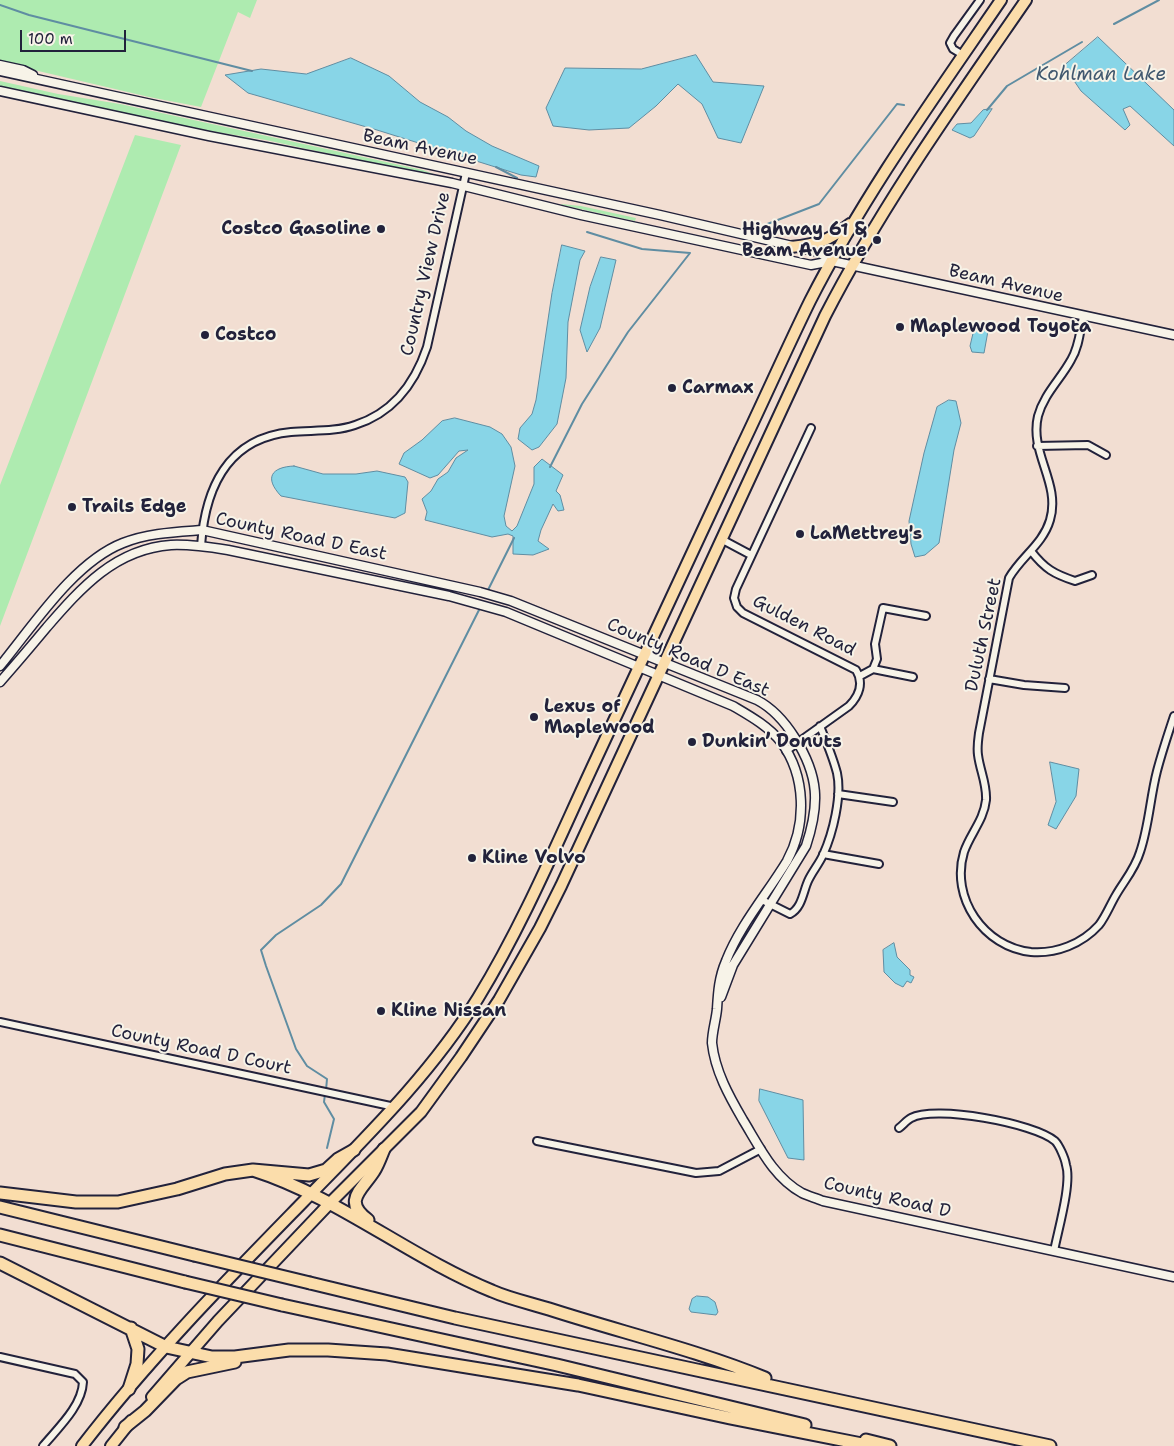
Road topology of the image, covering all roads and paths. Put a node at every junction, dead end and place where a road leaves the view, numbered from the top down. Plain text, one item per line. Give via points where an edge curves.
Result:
1 (980, 0) edge
2 (1001, 0) edge
3 (1026, 0) edge
4 (963, 55) junction
5 (0, 65) edge
6 (0, 71) edge
7 (44, 80) junction
8 (0, 91) edge
9 (466, 173) junction
10 (463, 186) junction
11 (853, 222) junction
12 (791, 246) junction
13 (832, 261) junction
14 (850, 265) junction
15 (1084, 317) junction
16 (1174, 336) edge
17 (811, 428) dead end
18 (1037, 446) junction
19 (1106, 454) dead end
20 (202, 530) junction
21 (722, 540) junction
22 (201, 546) junction
23 (1031, 551) junction
24 (751, 555) junction
25 (1092, 575) dead end
26 (926, 616) dead end
27 (644, 654) junction
28 (665, 662) junction
29 (0, 666) edge
30 (638, 667) junction
31 (873, 669) junction
32 (658, 676) junction
33 (860, 676) junction
34 (912, 677) dead end
35 (988, 680) junction
36 (0, 682) edge
37 (1065, 688) dead end
38 (1174, 716) edge
39 (820, 726) junction
40 (798, 742) junction
41 (786, 751) junction
42 (838, 794) junction
43 (892, 802) dead end
44 (823, 854) junction
45 (879, 864) dead end
46 (762, 900) junction
47 (771, 904) junction
48 (717, 1008) junction
49 (0, 1022) edge
50 (396, 1107) junction
51 (899, 1128) dead end
52 (537, 1141) dead end
53 (384, 1149) junction
54 (761, 1149) junction
55 (354, 1150) junction
56 (253, 1170) junction
57 (0, 1193) edge
58 (311, 1194) junction
59 (330, 1203) junction
60 (0, 1207) edge
61 (0, 1235) edge
62 (397, 1243) junction
63 (1054, 1251) junction
64 (0, 1263) edge
65 (1174, 1277) edge
66 (131, 1328) junction
67 (166, 1348) junction
68 (328, 1350) junction
69 (190, 1352) junction
70 (0, 1357) edge
71 (129, 1388) junction
72 (793, 1389) junction
73 (125, 1427) junction
74 (43, 1446) edge
75 (82, 1446) edge
76 (112, 1446) edge
77 (872, 1446) edge
78 (890, 1446) edge
79 (1050, 1446) edge

1 - 4 street via 950,43
2 - 4 main road
3 - 14 main road via 940,124
4 - 11 main road
5 - 7 street via 23,70
6 - 7 street, Beam Avenue
7 - 9 street, Beam Avenue
8 - 10 street, Beam Avenue
9 - 10 street, Country View Drive
9 - 12 street, Beam Avenue
10 - 13 street, Beam Avenue via 811,266
10 - 20 street, Country View Drive via 422,363 404,392 376,416 355,425 270,435 252,443 234,456 222,471 213,487
11 - 12 main road via 823,242
11 - 13 main road
12 - 13 street, Beam Avenue via 818,252
13 - 14 street, Beam Avenue
13 - 27 main road via 806,309
14 - 15 street, Beam Avenue
14 - 21 main road
15 - 16 street, Beam Avenue
15 - 18 street, Duluth Street via 1075,353 1041,405
17 - 24 street, Gulden Road
18 - 19 street via 1088,445
18 - 23 street, Duluth Street via 1052,488 1052,509 1047,529
20 - 22 street, Country View Drive
20 - 27 street, County Road D East via 480,592 511,601
20 - 29 street, County Road D East via 141,537 96,558 68,582
21 - 24 street
21 - 28 main road
22 - 30 street, County Road D East via 407,586 475,603
22 - 36 street, County Road D East via 144,550 102,571 78,592
23 - 25 street via 1045,568 1060,576 1076,582
23 - 35 street, Duluth Street via 1009,578
24 - 33 street, Gulden Road via 734,598 743,614 845,663
26 - 31 street via 883,608
27 - 28 street, County Road D East
27 - 30 main road
28 - 32 main road
28 - 40 street, County Road D East via 766,705 784,721
30 - 32 street, County Road D East
30 - 50 main road via 502,958 459,1026
31 - 33 street
31 - 34 street
32 - 41 street, County Road D East via 733,706 760,722
32 - 53 main road via 561,886 518,966 429,1102
33 - 39 street, Gulden Road via 857,698
35 - 37 street
35 - 38 street, Duluth Street via 977,743 986,801 964,854 962,887 968,907 981,926 999,941 1023,951 1049,952 1069,947 1098,925 1111,906 1140,853 1157,770
39 - 40 street, Gulden Road
39 - 42 street via 837,774
40 - 41 street, Gulden Road
40 - 47 street, County Road D East via 813,776 812,828 806,846
41 - 46 street, County Road D East via 800,786 799,831 788,859
42 - 43 street
42 - 44 street via 833,827
44 - 45 street
44 - 47 street via 794,912 790,914
46 - 47 street
46 - 48 street, County Road D East via 725,962 718,984
47 - 48 street, County Road D East via 733,964
48 - 54 street, County Road D via 712,1042 719,1073
49 - 50 street, County Road D Court
50 - 55 main road
51 - 63 street via 912,1118 932,1114 964,1115 1038,1131 1056,1142 1067,1165 1068,1184
52 - 54 street via 696,1173 719,1171
53 - 59 main road
53 - 62 highway via 358,1192 355,1203 363,1217
54 - 63 street, County Road D via 769,1164 784,1180 823,1201
55 - 56 highway via 326,1170 309,1175
55 - 58 main road
56 - 57 highway via 225,1174 118,1202 76,1202
56 - 58 highway
58 - 59 highway
58 - 67 main road
59 - 62 highway
59 - 69 main road
60 - 72 highway, bridge via 455,1318
61 - 78 highway, bridge via 282,1305 556,1365
62 - 72 highway via 493,1292 753,1373
63 - 65 street, County Road D
64 - 66 highway
66 - 67 highway
66 - 71 highway via 138,1349
67 - 69 highway
67 - 71 main road
68 - 69 highway via 212,1357
68 - 73 highway via 246,1360 187,1372
68 - 77 highway via 387,1354 578,1385
69 - 73 main road
70 - 74 street via 75,1374 83,1382 78,1402
71 - 75 main road
72 - 79 highway
73 - 76 main road

